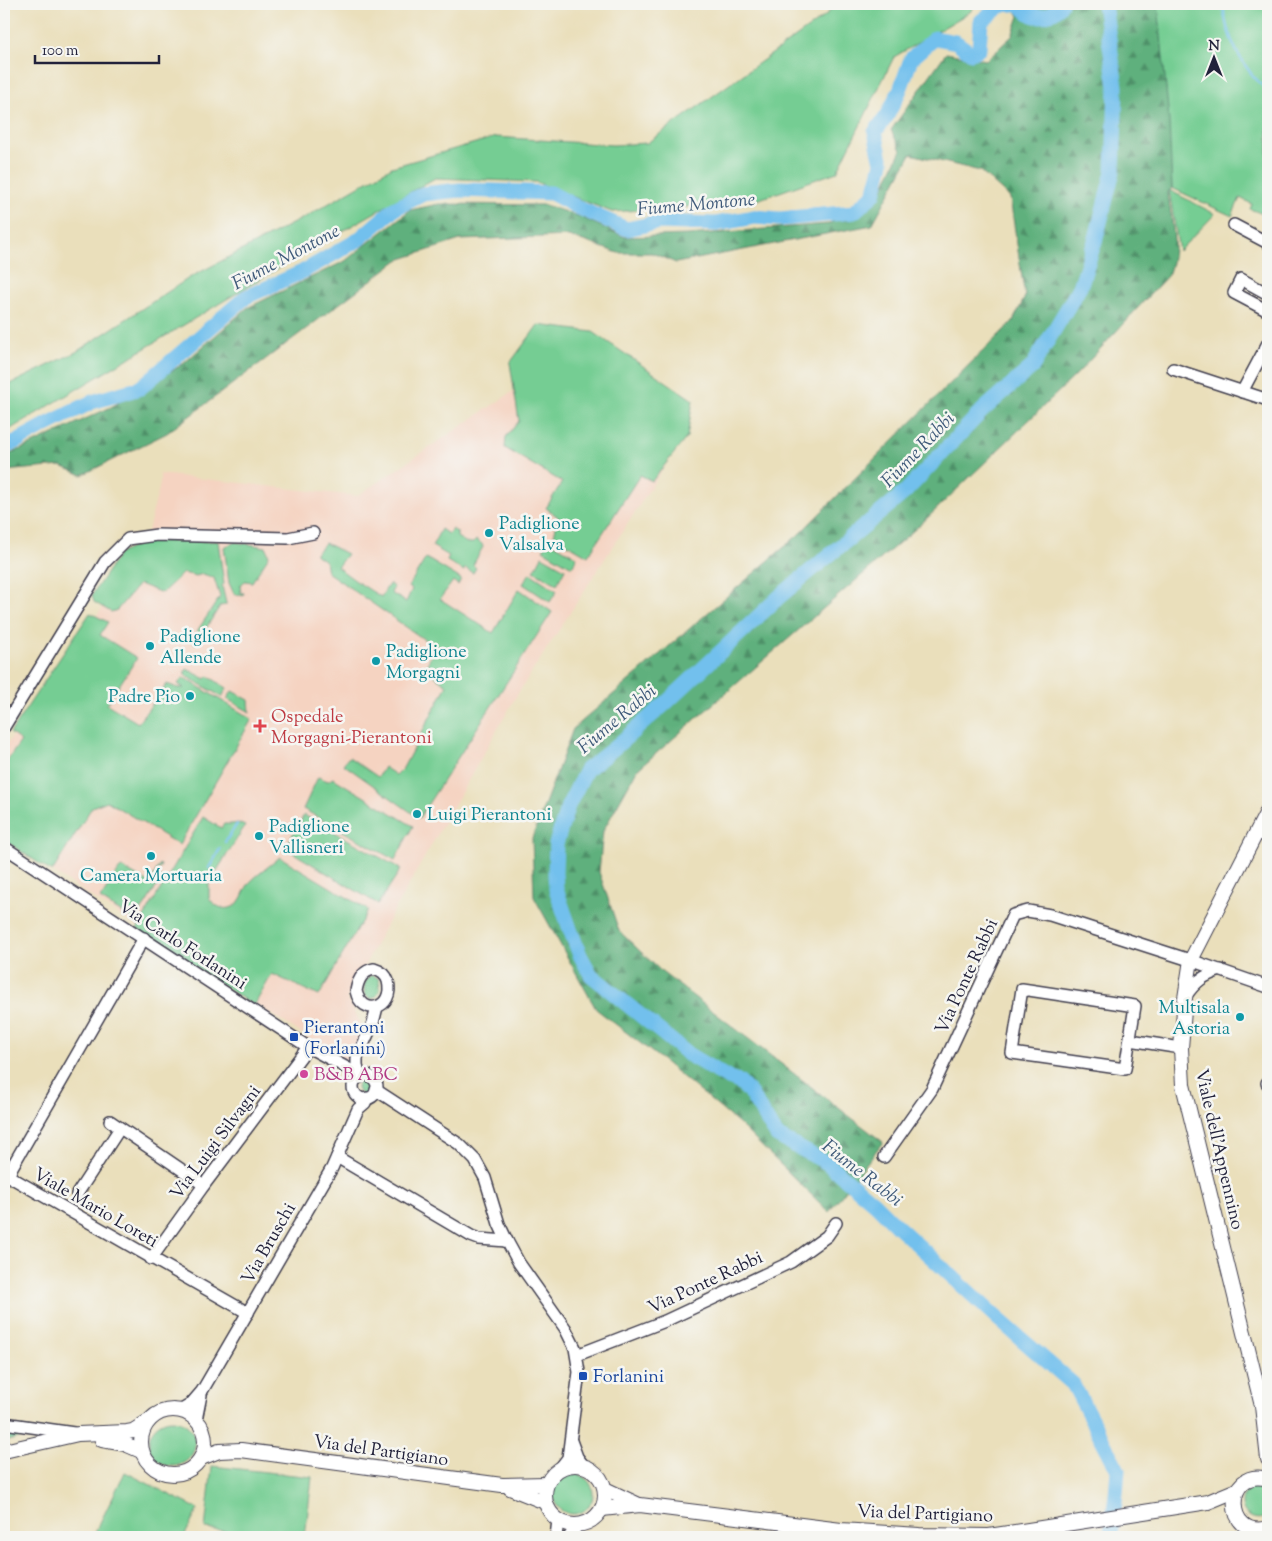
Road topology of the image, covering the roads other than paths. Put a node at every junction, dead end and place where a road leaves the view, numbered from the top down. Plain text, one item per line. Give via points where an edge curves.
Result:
1 (1234, 226) dead end
2 (1268, 243) edge
3 (1268, 294) edge
4 (1268, 311) edge
5 (1268, 343) edge
6 (1172, 369) dead end
7 (1242, 392) junction
8 (1268, 400) edge
9 (313, 534) dead end
10 (4, 727) edge
11 (1268, 812) edge
12 (4, 847) edge
13 (144, 938) junction
14 (1191, 960) junction
15 (1222, 970) junction
16 (1268, 987) edge
17 (1184, 998) junction
18 (372, 1007) dead end
19 (1130, 1040) junction
20 (308, 1047) junction
21 (1181, 1048) junction
22 (360, 1085) junction
23 (376, 1090) junction
24 (110, 1121) dead end
25 (120, 1128) junction
26 (337, 1157) junction
27 (884, 1157) dead end
28 (204, 1185) junction
29 (77, 1194) dead end
30 (836, 1223) dead end
31 (499, 1224) junction
32 (486, 1239) junction
33 (507, 1241) junction
34 (151, 1259) junction
35 (248, 1313) junction
36 (577, 1355) junction
37 (202, 1391) junction
38 (180, 1411) junction
39 (196, 1420) junction
40 (147, 1422) junction
41 (4, 1423) edge
42 (78, 1434) junction
43 (204, 1435) junction
44 (570, 1439) junction
45 (41, 1441) junction
46 (4, 1451) edge
47 (141, 1451) junction
48 (256, 1452) junction
49 (1267, 1455) edge
50 (201, 1458) junction
51 (583, 1465) junction
52 (561, 1467) junction
53 (1253, 1478) junction
54 (1268, 1479) edge
55 (546, 1484) junction
56 (502, 1485) junction
57 (605, 1490) junction
58 (1237, 1490) junction
59 (545, 1502) junction
60 (1208, 1502) junction
61 (640, 1505) junction
62 (602, 1509) junction
63 (1236, 1516) junction
64 (558, 1520) junction
65 (578, 1525) junction
66 (1262, 1532) edge
67 (556, 1537) edge
68 (569, 1537) edge

1 - 2 street
3 - 4 street via 1241,280 1234,293
5 - 7 street
6 - 7 street
7 - 8 street
9 - 10 street via 288,538 157,535 128,539 105,562
11 - 14 main road, Viale dell'Appennino
12 - 13 street, Via Carlo Forlanini
13 - 20 street, Via Carlo Forlanini
13 - 34 street, Viale Mario Loreti via 9,1175
14 - 15 street
14 - 17 main road, Viale dell'Appennino
14 - 27 street, Via Ponte Rabbi via 1050,915 1028,911 1013,915 932,1089
15 - 16 street
15 - 17 street via 1203,976
17 - 21 main road, Viale dell'Appennino
18 - 22 street via 369,1030 360,1054
19 - 19 street via 1135,1006 1022,990 1012,1053 1125,1069
19 - 21 street
20 - 22 street, Via Carlo Forlanini via 349,1069
20 - 28 street, Via Luigi Silvagni
21 - 49 main road, Viale dell'Appennino via 1183,1085 1262,1406
22 - 23 street via 373,1096
22 - 23 street via 375,1081
22 - 26 street, Via Bruschi via 358,1109
23 - 31 street via 468,1152 483,1173
24 - 25 street
25 - 28 street
25 - 29 street
26 - 32 street via 471,1236
26 - 35 street, Via Bruschi
28 - 34 street, Via Luigi Silvagni
30 - 36 street, Via Ponte Rabbi via 827,1236 791,1262 665,1321
31 - 32 street
31 - 33 street
32 - 33 street
33 - 36 street via 565,1328
34 - 35 street, Viale Mario Loreti
35 - 37 street, Via Bruschi
36 - 44 street via 579,1372
37 - 38 street, Via Bruschi
37 - 39 street, Via Bruschi
38 - 39 main road
38 - 40 main road via 162,1412
39 - 43 main road
40 - 42 main road via 127,1432
40 - 47 main road via 142,1431
41 - 42 street
42 - 45 main road
43 - 48 main road, Via del Partigiano
43 - 50 main road
44 - 51 street
44 - 52 street via 568,1458
45 - 46 main road
45 - 47 main road via 114,1441
47 - 50 main road via 151,1467 169,1474 187,1471
48 - 50 main road, Via del Partigiano via 219,1451
48 - 56 main road, Via del Partigiano
49 - 53 main road, Viale dell'Appennino
51 - 52 main road
51 - 57 main road via 597,1474
52 - 55 main road
53 - 54 main road
53 - 58 main road, Viale dell'Appennino
55 - 56 main road, Via del Partigiano
55 - 59 main road
56 - 59 main road, Via del Partigiano
57 - 61 main road, Via del Partigiano
57 - 62 main road
58 - 60 main road, Via del Partigiano
58 - 63 main road via 1234,1498
59 - 64 main road
60 - 61 main road, Via del Partigiano via 989,1536 840,1530
60 - 63 main road
61 - 62 main road, Via del Partigiano
62 - 65 main road via 592,1520
63 - 66 main road via 1245,1525
64 - 65 main road
64 - 67 street
65 - 68 street

